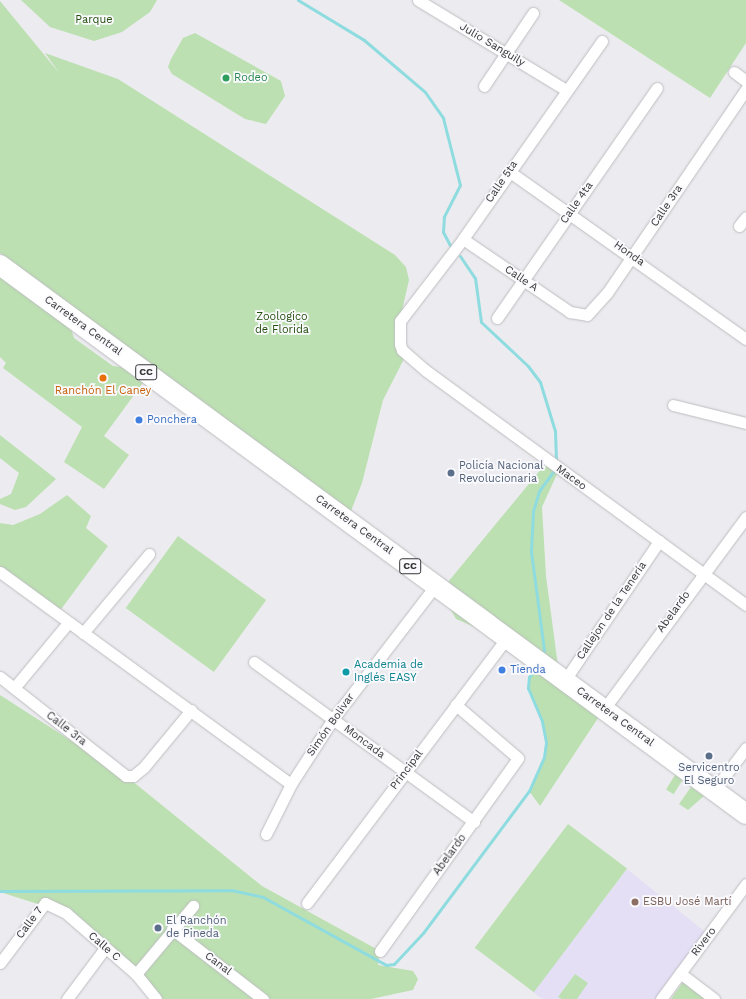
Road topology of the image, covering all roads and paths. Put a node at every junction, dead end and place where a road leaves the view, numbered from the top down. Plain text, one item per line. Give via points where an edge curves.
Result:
1 (418, 0) edge
2 (533, 13) dead end
3 (602, 41) dead end
4 (506, 53) junction
5 (734, 72) dead end
6 (746, 81) edge
7 (484, 86) dead end
8 (657, 88) dead end
9 (746, 89) edge
10 (566, 90) junction
11 (510, 172) junction
12 (569, 213) junction
13 (746, 217) edge
14 (739, 226) dead end
15 (464, 239) junction
16 (633, 256) junction
17 (0, 265) edge
18 (524, 280) junction
19 (581, 316) joint
20 (497, 318) dead end
21 (400, 321) joint
22 (746, 339) edge
23 (673, 406) dead end
24 (746, 423) edge
25 (746, 517) edge
26 (659, 541) junction
27 (149, 554) dead end
28 (0, 572) edge
29 (703, 573) junction
30 (436, 585) junction
31 (746, 605) edge
32 (68, 623) junction
33 (83, 633) junction
34 (507, 638) junction
35 (254, 662) dead end
36 (0, 677) edge
37 (565, 680) junction
38 (14, 688) junction
39 (456, 705) junction
40 (604, 709) junction
41 (191, 710) junction
42 (333, 719) junction
43 (746, 748) edge
44 (405, 774) junction
45 (291, 784) junction
46 (714, 790) junction
47 (746, 814) edge
48 (474, 822) junction
49 (266, 834) dead end
50 (746, 884) edge
51 (45, 903) joint
52 (307, 903) dead end
53 (193, 906) dead end
54 (172, 929) junction
55 (105, 948) junction
56 (380, 951) dead end
57 (0, 963) edge
58 (680, 973) junction
59 (136, 974) junction
60 (67, 999) edge
61 (156, 999) edge
62 (264, 999) edge
63 (661, 999) edge
64 (714, 999) edge

1 - 4 street, Julio Sanguily
2 - 4 street
3 - 10 street, Calle 5ta
4 - 7 street
4 - 10 street, Julio Sanguily
5 - 6 street
8 - 12 street, Calle 4ta
9 - 16 street, Calle 3ra
10 - 11 street, Calle 5ta
11 - 12 street, Honda
11 - 15 street, Calle 5ta
12 - 16 street, Honda
12 - 18 street, Calle 4ta
13 - 14 street
15 - 18 street, Calle A
15 - 21 street, Calle 5ta
16 - 19 street, Calle 3ra via 594,308
16 - 22 street, Honda
17 - 30 highway, Carretera Central / CC
18 - 19 street, Calle A
18 - 20 street, Calle 4ta
21 - 26 street, Maceo via 402,350 552,464
23 - 24 street
25 - 29 street, Abelardo
26 - 29 street, Maceo
26 - 37 street, Callejon de la Tenería
27 - 33 street
28 - 32 street
29 - 31 street, Maceo
29 - 40 street, Abelardo
30 - 34 highway, Carretera Central / CC
30 - 42 street, Simón Bolivar
32 - 33 street
32 - 38 street
33 - 41 street
34 - 37 highway, Carretera Central / CC
34 - 39 street, Principal
35 - 42 street, Moncada
36 - 38 street, Calle 3ra
37 - 40 highway, Carretera Central / CC
38 - 41 street, Calle 3ra via 126,776 133,776
39 - 44 street, Principal
39 - 48 street, Abelardo via 518,758
40 - 46 highway, Carretera Central / CC
41 - 45 street
42 - 44 street, Moncada
42 - 45 street, Simón Bolivar
43 - 46 street
44 - 48 street, Moncada
44 - 52 street, Principal
45 - 49 street, Simón Bolivar
46 - 47 highway, Carretera Central / CC
48 - 56 street, Abelardo
50 - 58 street, Rivero
51 - 55 street, Calle C via 66,913
51 - 57 street, Calle 7
53 - 54 street
54 - 59 street
54 - 62 street, Canal
55 - 59 street, Calle C
55 - 60 street
58 - 63 street, Rivero
58 - 64 street
59 - 61 street, Calle C

